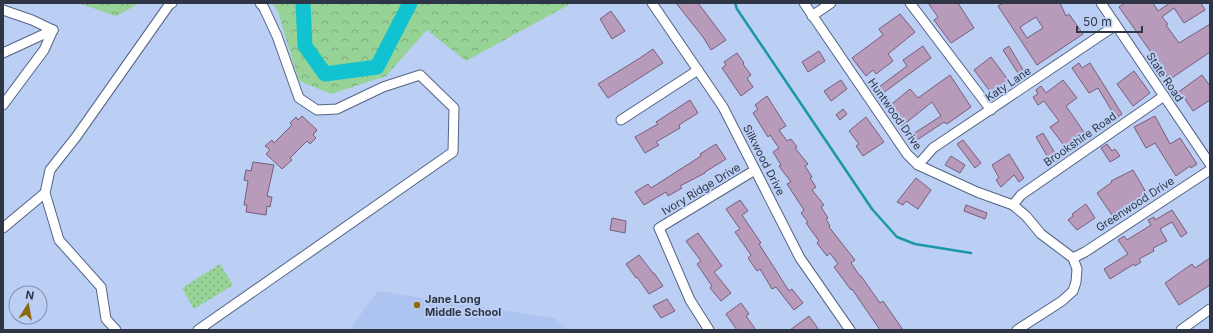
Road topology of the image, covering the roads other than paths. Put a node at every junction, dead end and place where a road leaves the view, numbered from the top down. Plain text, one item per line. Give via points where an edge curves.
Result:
1 (172, 3) edge
2 (260, 3) edge
3 (652, 3) edge
4 (804, 3) edge
5 (831, 3) edge
6 (910, 3) edge
7 (1101, 3) edge
8 (3, 10) edge
9 (812, 16) junction
10 (1116, 25) junction
11 (53, 30) junction
12 (3, 53) edge
13 (698, 70) junction
14 (7, 96) edge
15 (1164, 96) junction
16 (3, 105) edge
17 (991, 110) junction
18 (621, 120) dead end
19 (1210, 164) edge
20 (918, 165) junction
21 (755, 170) junction
22 (1210, 170) edge
23 (45, 194) junction
24 (1013, 205) junction
25 (3, 228) edge
26 (1073, 258) junction
27 (1210, 309) edge
28 (116, 330) edge
29 (198, 330) edge
30 (709, 330) edge
31 (850, 330) edge
32 (1018, 330) edge
33 (1181, 330) edge

1 - 23 street via 50,170
2 - 29 street via 277,36 299,98 317,110 337,109 383,87 420,75 454,108 453,152
3 - 13 street, Silkwood Drive
4 - 9 street, Huntwood Drive
5 - 9 street
6 - 17 street
7 - 10 street, State Road
8 - 11 street
9 - 20 street, Huntwood Drive via 907,154
10 - 15 street, State Road
10 - 17 street, Katy Lane
11 - 12 street
11 - 14 street via 44,50
13 - 18 street
13 - 21 street, Silkwood Drive via 723,107
14 - 16 street
15 - 19 street, State Road
15 - 24 street, Brookshire Road via 1021,195
17 - 20 street, Katy Lane via 932,148
20 - 24 street, Huntwood Drive via 976,192
21 - 30 street, Ivory Ridge Drive via 659,228 690,300
21 - 31 street, Silkwood Drive via 800,258
22 - 26 street, Greenwood Drive
23 - 25 street
23 - 28 street via 59,240 101,287 106,319
24 - 26 street, Huntwood Drive via 1041,234
26 - 32 street via 1077,269 1073,291
27 - 33 street

